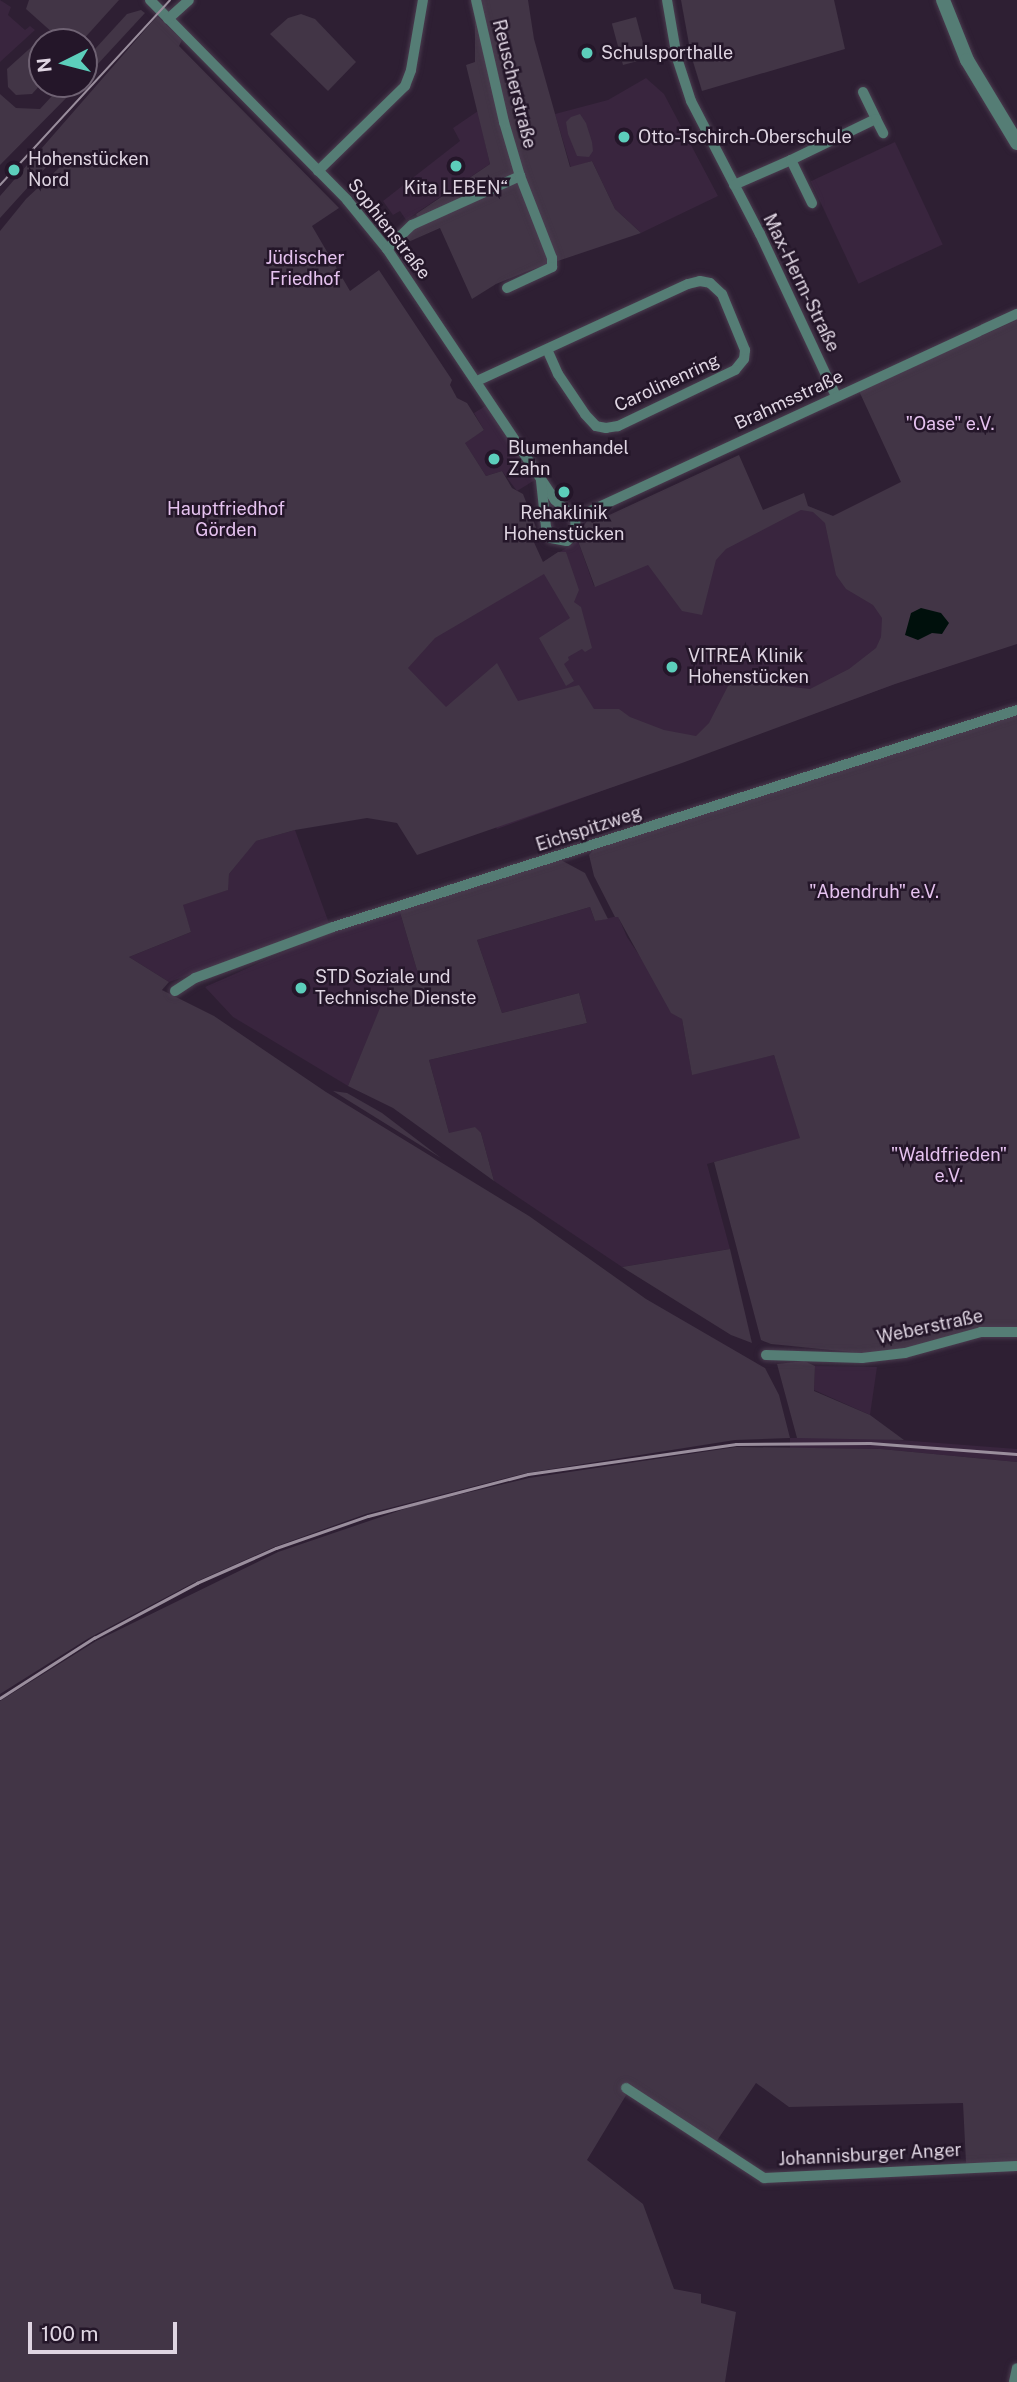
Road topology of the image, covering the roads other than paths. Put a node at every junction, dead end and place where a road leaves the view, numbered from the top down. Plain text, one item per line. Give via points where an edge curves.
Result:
1 (150, 0) edge
2 (190, 0) edge
3 (423, 0) edge
4 (476, 0) edge
5 (667, 0) edge
6 (943, 0) edge
7 (168, 19) junction
8 (863, 92) dead end
9 (876, 119) junction
10 (884, 133) dead end
11 (1017, 143) edge
12 (791, 160) junction
13 (318, 171) junction
14 (520, 176) junction
15 (734, 186) junction
16 (812, 203) dead end
17 (387, 249) junction
18 (507, 288) dead end
19 (1017, 314) edge
20 (547, 349) junction
21 (477, 381) junction
22 (836, 396) junction
23 (540, 476) junction
24 (575, 518) junction
25 (1017, 710) edge
26 (175, 990) dead end
27 (1017, 1332) edge
28 (766, 1355) dead end
29 (626, 2088) dead end
30 (1017, 2166) edge
31 (1017, 2368) edge
32 (1014, 2382) edge

1 - 7 street, Sophienstraße
2 - 7 street
3 - 13 street via 405,86
4 - 14 street, Reuscherstraße
5 - 15 street, Max-Herm-Straße via 677,58 691,101
6 - 11 street via 967,60
7 - 13 street, Sophienstraße
8 - 9 street
9 - 10 street
9 - 12 street
12 - 15 street
12 - 16 street
13 - 17 street, Sophienstraße
14 - 17 street, Reuscherstraße via 412,225
14 - 18 street, Reuscherstraße via 552,267
15 - 22 street, Max-Herm-Straße
17 - 21 street, Sophienstraße
19 - 22 street, Brahmsstraße
20 - 20 street, Carolinenring via 700,281 722,294 745,350 735,370 606,428 596,426 585,414
20 - 21 street, Carolinenring
21 - 23 street, Sophienstraße
22 - 24 street, Brahmsstraße
23 - 24 street, Sophienstraße via 555,500
23 - 24 street, Sophienstraße via 551,538 567,541 576,532
25 - 26 street, Eichspitzweg via 333,927 195,978
27 - 28 street, Weberstraße via 981,1332 905,1353 862,1358
29 - 30 street, Johannisburger Anger via 764,2178
31 - 32 street

